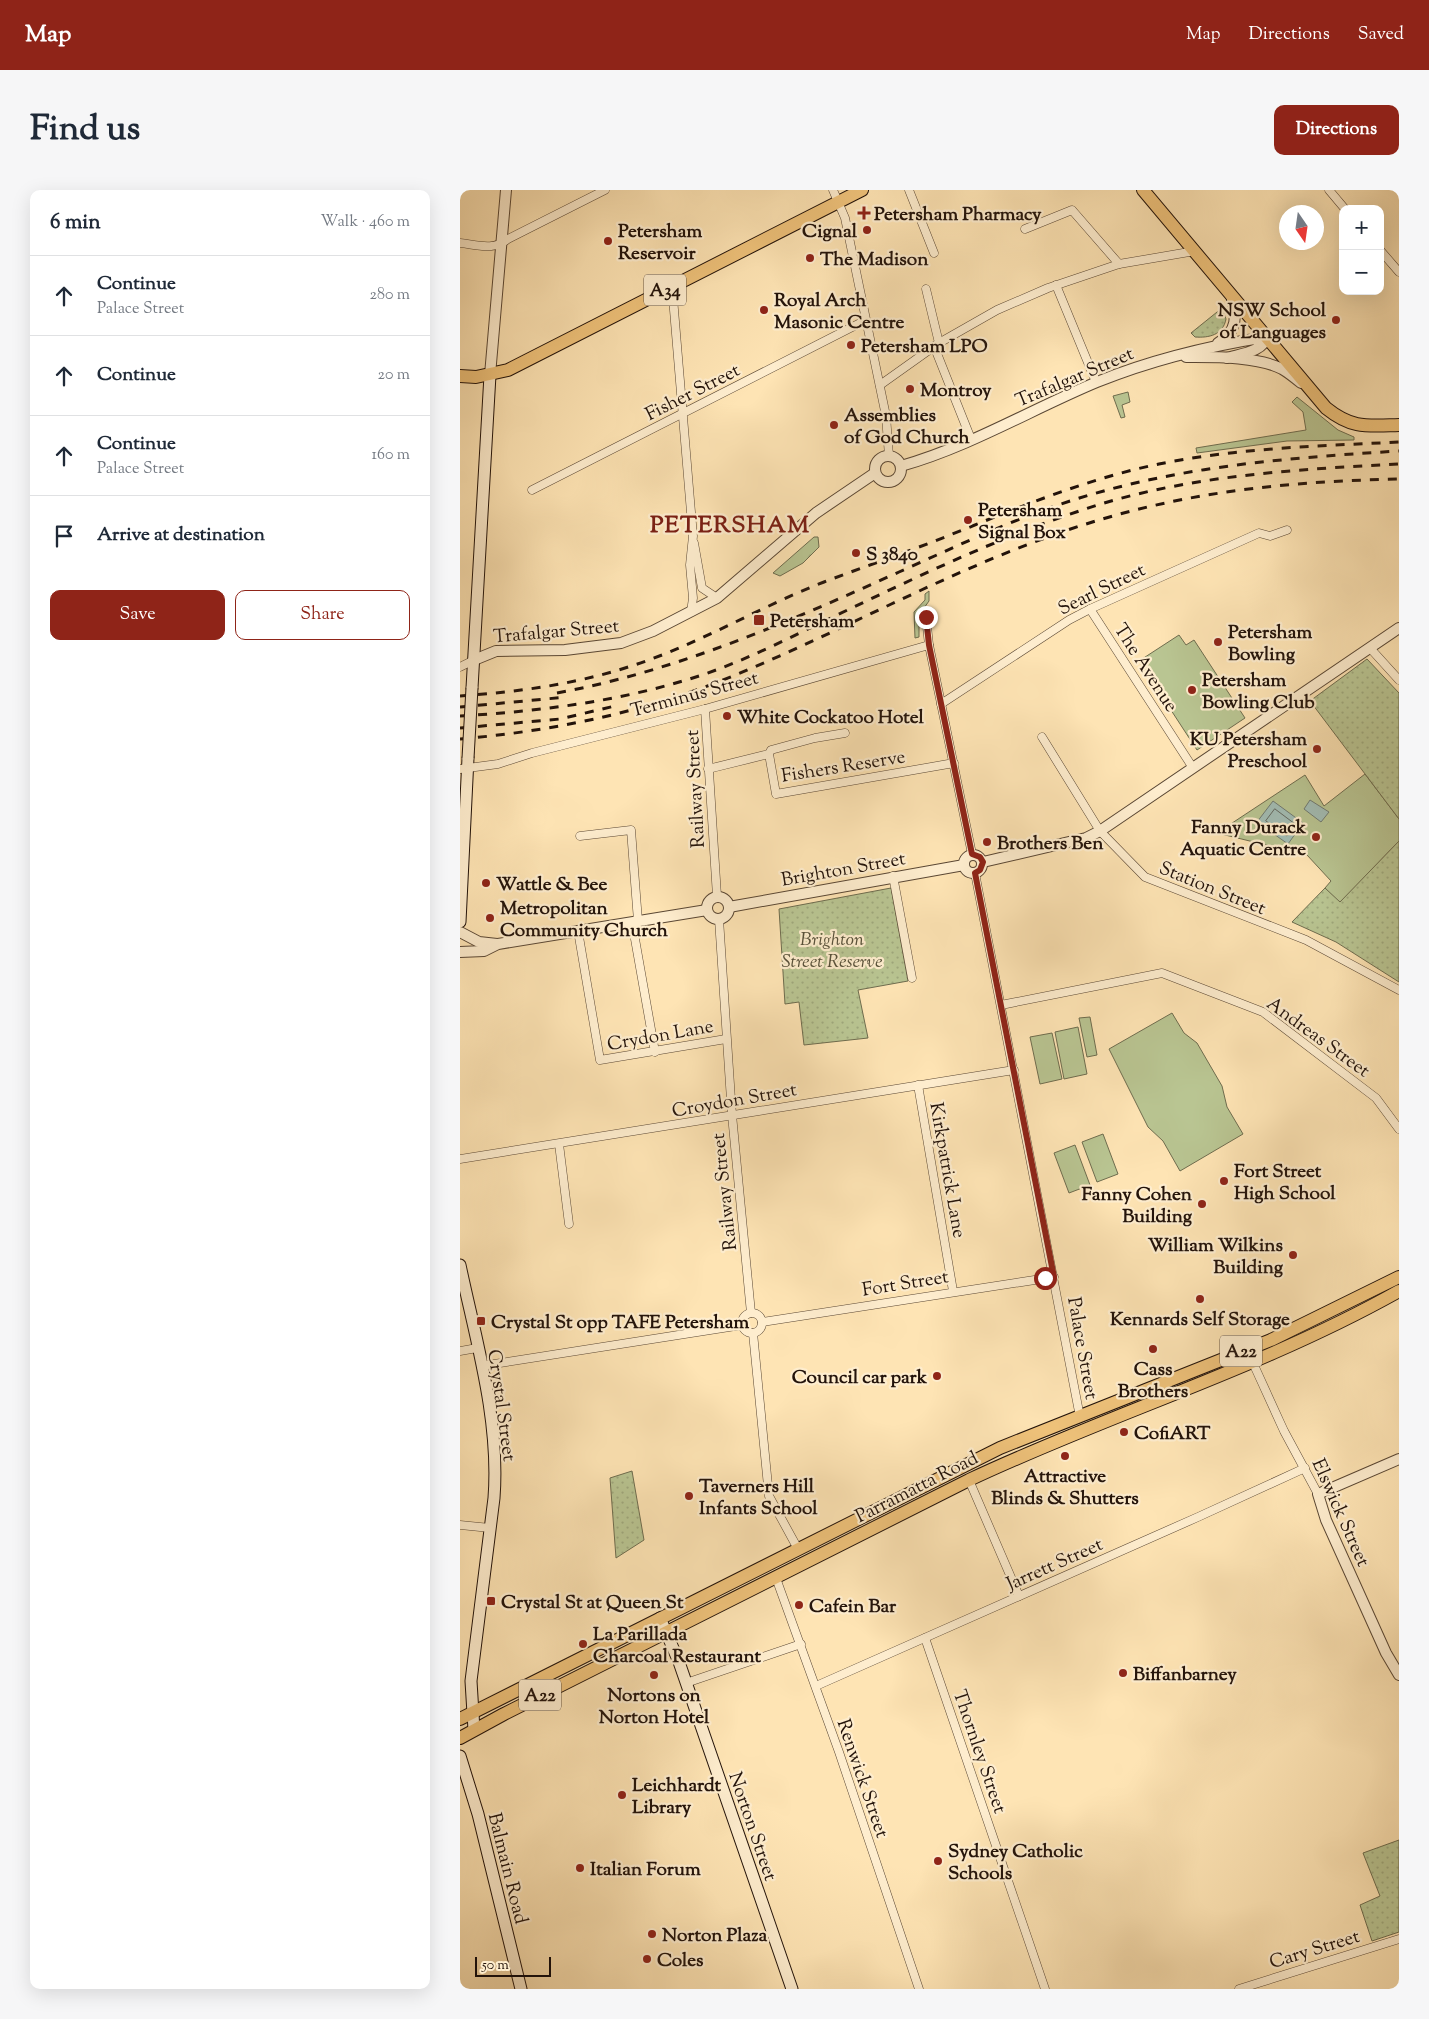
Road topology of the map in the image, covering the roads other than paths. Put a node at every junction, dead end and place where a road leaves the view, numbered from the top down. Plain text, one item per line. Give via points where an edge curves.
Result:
1 (506, 190) edge
2 (605, 190) edge
3 (862, 190) edge
4 (909, 190) edge
5 (1143, 190) edge
6 (1329, 190) edge
7 (836, 196) edge
8 (1342, 205) edge
9 (1024, 229) dead end
10 (460, 243) edge
11 (500, 246) junction
12 (1195, 251) junction
13 (934, 253) dead end
14 (1384, 255) edge
15 (1119, 264) junction
16 (1399, 272) edge
17 (1056, 285) junction
18 (672, 286) junction
19 (926, 289) dead end
20 (1230, 294) junction
21 (866, 320) junction
22 (1266, 337) junction
23 (936, 344) junction
24 (1210, 346) junction
25 (1175, 357) junction
26 (1227, 358) junction
27 (490, 375) junction
28 (460, 376) edge
29 (1096, 382) junction
30 (880, 385) junction
31 (1314, 393) junction
32 (683, 414) junction
33 (1399, 425) edge
34 (970, 439) junction
35 (889, 456) junction
36 (900, 466) junction
37 (875, 473) junction
38 (532, 490) dead end
39 (1287, 530) dead end
40 (693, 536) junction
41 (717, 598) junction
42 (1090, 609) junction
43 (691, 612) junction
44 (926, 617) dead end
45 (1399, 628) edge
46 (929, 645) junction
47 (1370, 648) junction
48 (474, 660) junction
49 (460, 667) edge
50 (1399, 680) edge
51 (941, 704) junction
52 (706, 709) junction
53 (845, 733) dead end
54 (1042, 737) dead end
55 (768, 754) junction
56 (954, 763) junction
57 (465, 766) edge
58 (1193, 768) junction
59 (708, 769) junction
60 (1100, 831) junction
61 (580, 836) dead end
62 (972, 854) junction
63 (983, 862) junction
64 (964, 866) junction
65 (975, 873) junction
66 (893, 876) junction
67 (461, 892) edge
68 (717, 896) junction
69 (729, 907) junction
70 (707, 910) junction
71 (719, 919) junction
72 (635, 921) junction
73 (460, 922) edge
74 (578, 931) junction
75 (460, 932) edge
76 (498, 944) junction
77 (460, 952) edge
78 (912, 978) dead end
79 (1399, 990) edge
80 (1001, 1005) junction
81 (726, 1039) junction
82 (655, 1052) junction
83 (1014, 1070) junction
84 (918, 1085) junction
85 (732, 1115) junction
86 (1399, 1129) edge
87 (559, 1144) junction
88 (460, 1159) edge
89 (569, 1224) dead end
90 (460, 1265) edge
91 (1054, 1277) junction
92 (1399, 1277) edge
93 (953, 1291) junction
94 (1399, 1291) edge
95 (751, 1313) junction
96 (762, 1322) junction
97 (742, 1325) junction
98 (753, 1334) junction
99 (477, 1348) junction
100 (460, 1352) edge
101 (1253, 1363) junction
102 (481, 1366) junction
103 (1080, 1416) junction
104 (1399, 1458) edge
105 (1305, 1468) junction
106 (969, 1480) junction
107 (1318, 1494) junction
108 (460, 1525) edge
109 (490, 1528) junction
110 (798, 1549) junction
111 (776, 1578) junction
112 (1019, 1596) junction
113 (660, 1618) junction
114 (666, 1632) junction
115 (925, 1638) junction
116 (800, 1644) junction
117 (1399, 1673) edge
118 (686, 1682) junction
119 (816, 1686) junction
120 (473, 1713) junction
121 (460, 1719) edge
122 (474, 1730) junction
123 (460, 1738) edge
124 (460, 1756) edge
125 (1399, 1939) edge
126 (521, 1989) edge
127 (792, 1989) edge
128 (919, 1989) edge
129 (1045, 1989) edge
130 (1239, 1989) edge

1 - 11 street
2 - 11 street
3 - 7 main road, A34
4 - 13 street
5 - 12 main road
6 - 8 street
7 - 18 main road, A34
7 - 21 street via 844,215
9 - 15 street via 1072,210
10 - 11 street
11 - 27 street
12 - 15 street
12 - 20 main road
14 - 16 street
15 - 17 street
17 - 23 street via 997,310
17 - 29 street
18 - 27 main road, A34 via 508,370
18 - 32 street
19 - 23 street
20 - 22 main road
20 - 24 street via 1235,311 1234,328 1225,338
21 - 30 street
21 - 32 street, Fisher Street
22 - 24 street, Trafalgar Street
22 - 26 street via 1260,347
22 - 31 main road
23 - 30 street
23 - 34 street
24 - 25 street, Trafalgar Street
25 - 26 street
25 - 29 street, Trafalgar Street
26 - 31 street via 1282,369
27 - 28 main road, A34
27 - 48 main road
29 - 34 street, Trafalgar Street
30 - 35 street
31 - 33 main road via 1326,408 1346,422 1368,426
32 - 38 street, Fisher Street
32 - 40 street
34 - 36 street, Trafalgar Street
35 - 36 street
35 - 37 street via 879,459
36 - 37 street via 900,474 891,482 883,481
37 - 41 street, Trafalgar Street via 816,513
39 - 42 street, Searl Street via 1270,536 1259,533
40 - 41 street via 702,588
40 - 43 street via 690,565 694,598
41 - 43 street, Trafalgar Street
42 - 51 street, Searl Street
42 - 58 street, The Avenue
43 - 48 street, Trafalgar Street via 622,643 564,650 496,651
44 - 46 street
45 - 47 street
46 - 51 street
46 - 52 street, Terminus Street
47 - 50 street
47 - 58 street
48 - 49 street, Trafalgar Street
48 - 57 main road, bridge
51 - 56 street
52 - 57 street, Terminus Street via 630,726 498,764
52 - 59 street, Railway Street
53 - 55 street via 815,738
54 - 60 street, Station Street
55 - 56 street, Fishers Reserve via 776,794
55 - 59 street
56 - 62 street
57 - 67 main road
58 - 60 street
59 - 68 street, Railway Street
60 - 63 street via 1086,838
60 - 79 street, Station Street via 1145,877 1306,940
61 - 72 street via 631,830
62 - 63 street
62 - 64 street via 966,857
63 - 65 street
64 - 65 street
64 - 66 street, Brighton Street
65 - 80 street, Palace Street
66 - 69 street, Brighton Street
66 - 78 street
67 - 73 main road
68 - 69 street via 727,900
68 - 70 street via 709,901
69 - 71 street via 726,916
70 - 71 street via 710,916
70 - 72 street
71 - 81 street, Railway Street
72 - 74 street
72 - 82 street
74 - 76 street
74 - 82 street, Crydon Lane via 600,1060
75 - 76 street via 479,942
76 - 77 street via 484,951
80 - 83 street, Palace Street
80 - 86 street, Andreas Street via 1162,973 1263,1012 1376,1098
81 - 82 street, Crydon Lane
81 - 85 street, Railway Street
83 - 84 street, Croydon Street
83 - 91 street, Palace Street
84 - 85 street, Croydon Street
84 - 93 street, Kirkpatrick Lane
85 - 87 street, Croydon Street
85 - 95 street, Railway Street
87 - 88 street, Croydon Street
87 - 89 street
90 - 99 main road, Crystal Street
91 - 93 street, Fort Street
91 - 103 street, Palace Street
92 - 103 main road, Parramatta Road / A22 via 1271,1340
93 - 96 street, Fort Street
94 - 101 main road, Parramatta Road / A22 via 1330,1328
95 - 96 street via 758,1314
95 - 97 street via 745,1316
96 - 98 street via 759,1331
97 - 98 street via 744,1330
97 - 102 street
98 - 110 street via 769,1496
99 - 100 street
99 - 102 main road, Crystal Street
101 - 105 street, Elswick Street
101 - 106 main road, Parramatta Road / A22 via 1010,1460
102 - 109 main road, Crystal Street via 491,1417 496,1490
103 - 110 main road, Parramatta Road / A22 via 1000,1448
104 - 107 street
105 - 107 street, Elswick Street
105 - 112 street, Jarrett Street
106 - 111 main road, Parramatta Road / A22
106 - 112 street
107 - 117 street, Elswick Street via 1326,1520 1386,1653
108 - 109 street
109 - 120 main road, Crystal Street via 471,1681
110 - 113 main road, Parramatta Road / A22
111 - 114 main road, Parramatta Road / A22
111 - 116 street, Renwick Street
112 - 115 street, Jarrett Street
113 - 114 main road, Norton Street
113 - 120 main road, Parramatta Road / A22
114 - 118 main road, Norton Street
114 - 122 main road, Parramatta Road / A22
115 - 119 street, Jarrett Street
115 - 129 street, Thornley Street
116 - 118 street
116 - 119 street, Renwick Street
118 - 127 main road, Norton Street
119 - 128 street, Renwick Street
120 - 121 main road, Parramatta Road / A22
120 - 122 main road, Crystal Street
122 - 123 main road, Parramatta Road / A22
124 - 126 main road, Balmain Road via 478,1814
125 - 130 street, Cary Street

